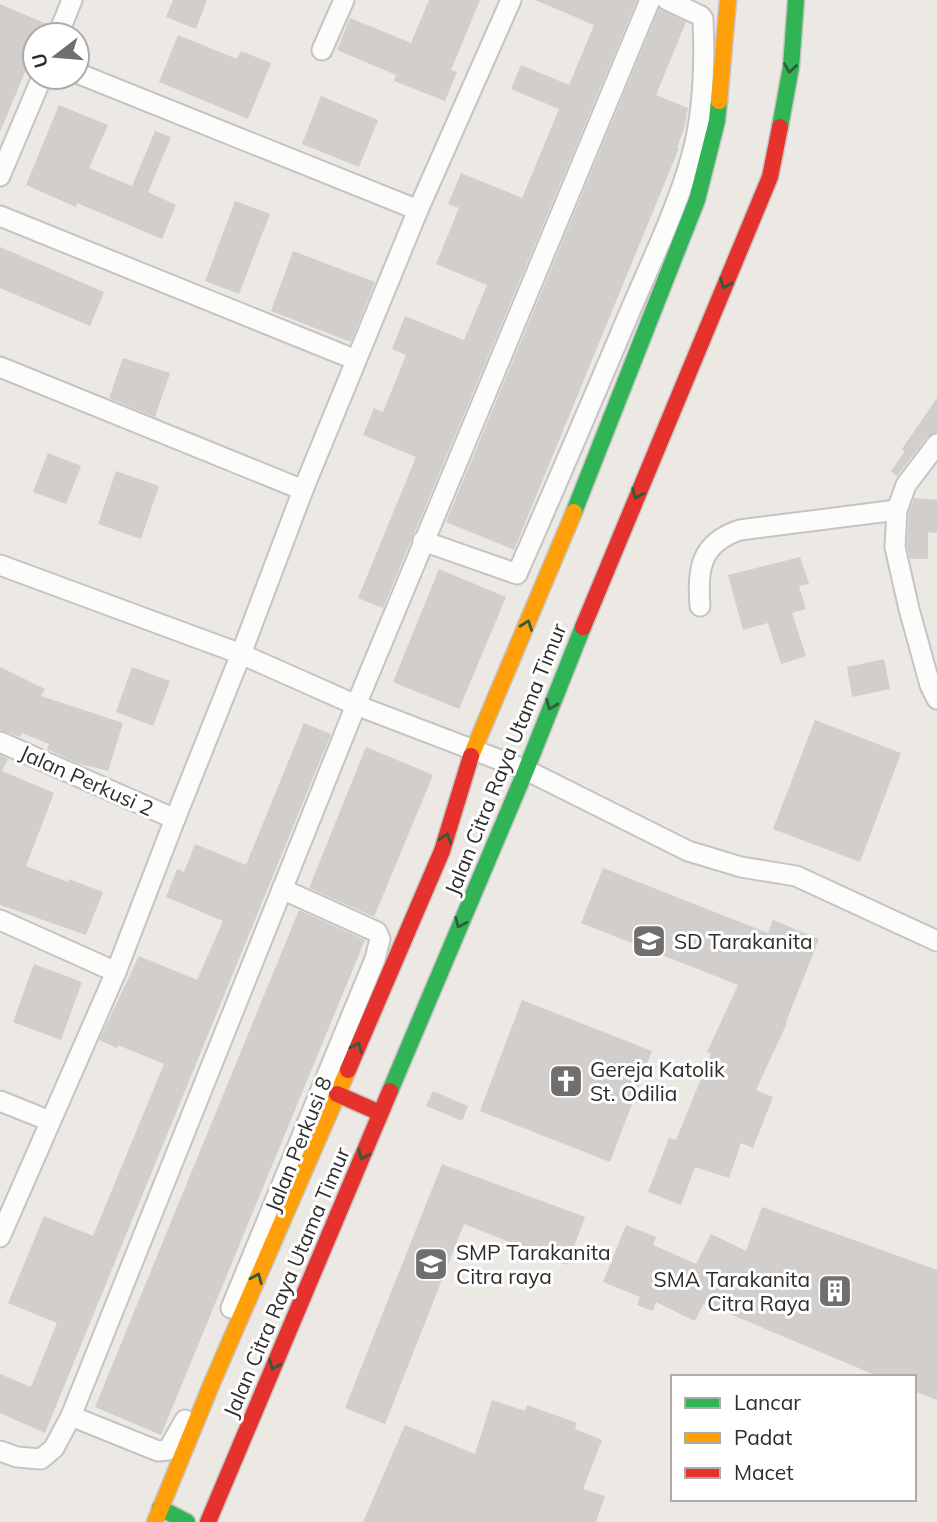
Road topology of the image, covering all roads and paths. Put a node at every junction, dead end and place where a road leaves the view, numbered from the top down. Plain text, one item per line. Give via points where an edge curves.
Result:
1 (72, 0) edge
2 (344, 0) edge
3 (511, 0) edge
4 (650, 0) edge
5 (667, 0) edge
6 (728, 0) edge
7 (796, 0) edge
8 (64, 21) edge
9 (322, 50) dead end
10 (91, 79) edge
11 (36, 91) edge
12 (0, 176) edge
13 (418, 210) junction
14 (0, 216) edge
15 (356, 360) junction
16 (0, 367) edge
17 (937, 444) edge
18 (303, 490) junction
19 (897, 510) junction
20 (423, 541) junction
21 (0, 565) edge
22 (700, 606) dead end
23 (241, 654) junction
24 (937, 699) edge
25 (356, 705) junction
26 (0, 742) edge
27 (474, 750) junction
28 (526, 770) junction
29 (174, 818) junction
30 (282, 889) junction
31 (0, 920) edge
32 (937, 941) edge
33 (116, 972) junction
34 (337, 1094) junction
35 (0, 1101) edge
36 (380, 1112) junction
37 (50, 1121) junction
38 (0, 1237) edge
39 (71, 1416) junction
40 (0, 1451) edge
41 (157, 1515) edge
42 (187, 1522) edge
43 (208, 1522) edge

1 - 8 street
2 - 9 street
3 - 13 street
4 - 20 street
5 - 20 street via 703,19 705,57 693,149 654,254 517,575
27 -> 6 main road, Jalan Citra Raya Utama Timur via 697,200 717,121
7 -> 28 main road, Jalan Citra Raya Utama Timur via 791,67 770,177
10 - 13 street
11 - 12 street
13 - 15 street
14 - 15 street
15 - 18 street
16 - 18 street
17 - 19 street via 906,485
18 - 23 street
19 - 22 street via 728,534 708,551 702,564
19 - 24 street via 895,547
20 - 25 street
21 - 23 street
23 - 25 street
23 - 29 street
25 - 27 street
25 - 30 street
26 - 29 street, Jalan Perkusi 2
27 - 28 street
34 -> 27 main road, Jalan Citra Raya Utama Timur via 442,851
28 - 32 street via 688,850 741,867 796,876
28 -> 36 main road, Jalan Citra Raya Utama Timur
29 - 33 street
30 - 39 street
30 - 39 street, Jalan Perkusi 8 via 377,932 380,939 374,959 179,1434 168,1450 158,1451
31 - 33 street
33 - 37 street
34 - 36 main road
41 -> 34 main road, Jalan Citra Raya Utama Timur
35 - 37 street
36 -> 43 main road, Jalan Citra Raya Utama Timur
37 - 38 street
39 - 40 street via 54,1448 41,1459
41 - 42 main road

